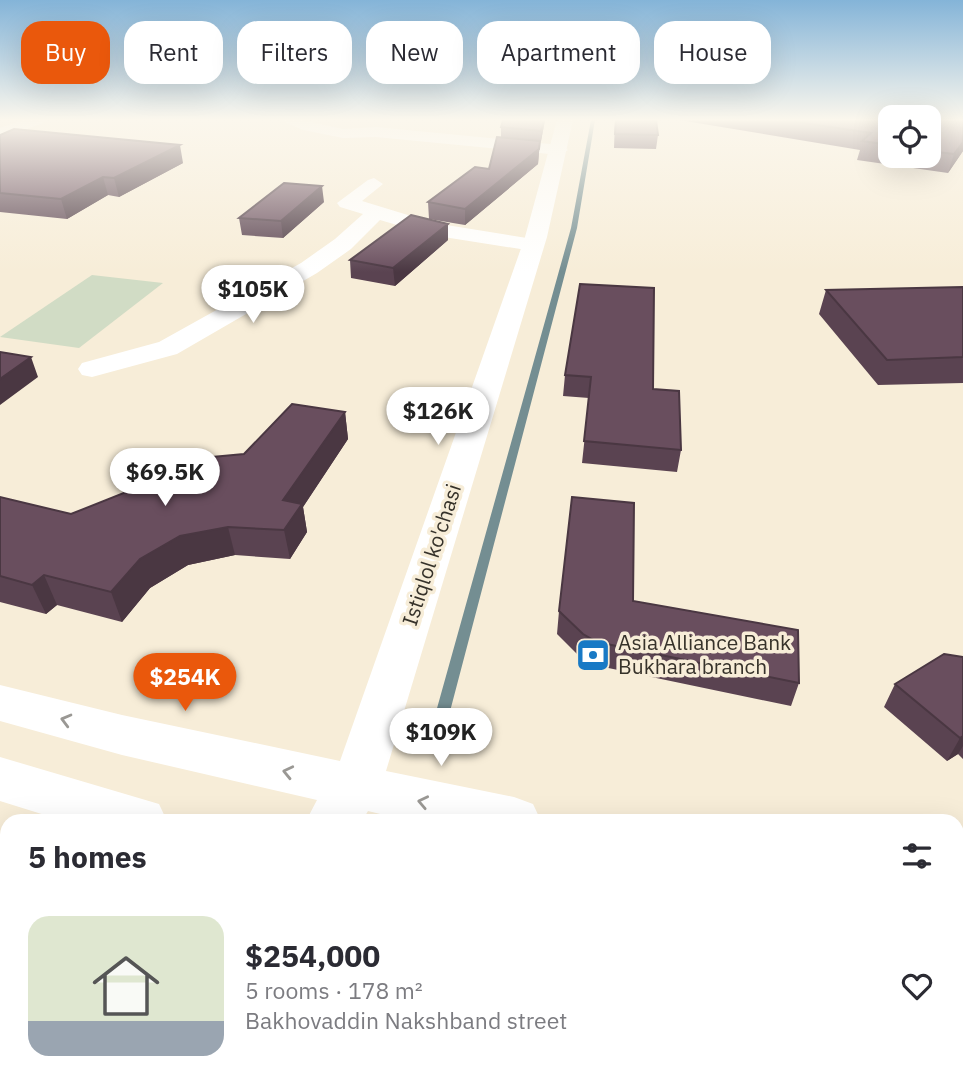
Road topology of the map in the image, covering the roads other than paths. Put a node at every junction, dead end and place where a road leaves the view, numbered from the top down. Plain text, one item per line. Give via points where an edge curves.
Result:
1 (553, 171) edge
2 (374, 184) dead end
3 (377, 212) junction
4 (533, 245) junction
5 (92, 369) dead end
6 (0, 703) edge
7 (34, 796) edge
8 (347, 810) edge
9 (110, 814) edge
10 (408, 814) edge

1 - 4 main road, Istiqlol ko'chasi
2 - 3 street via 347,203
3 - 4 street via 431,229
3 - 5 street via 309,268 168,348
4 - 8 main road, Istiqlol ko'chasi
8 -> 6 main road via 122,735
7 - 9 main road
10 -> 8 main road

